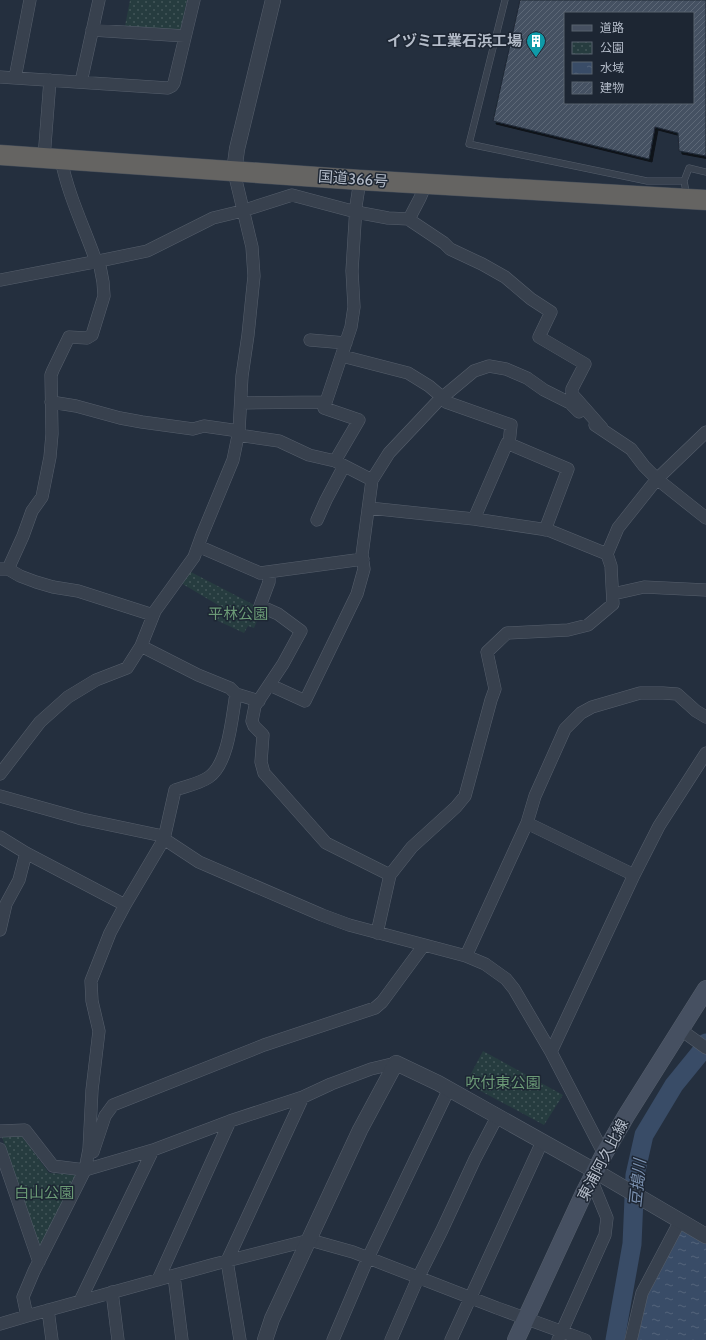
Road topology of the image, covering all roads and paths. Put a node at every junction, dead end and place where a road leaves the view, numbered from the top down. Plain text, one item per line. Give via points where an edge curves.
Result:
1 (30, 0) edge
2 (99, 0) edge
3 (194, 0) edge
4 (273, 0) edge
5 (505, 0) edge
6 (92, 30) junction
7 (184, 36) junction
8 (0, 76) edge
9 (14, 78) junction
10 (50, 80) junction
11 (81, 82) junction
12 (0, 155) edge
13 (53, 159) junction
14 (234, 172) junction
15 (706, 172) edge
16 (360, 180) junction
17 (426, 184) junction
18 (692, 193) edge
19 (242, 211) junction
20 (356, 212) junction
21 (409, 218) junction
22 (97, 261) junction
23 (0, 280) edge
24 (310, 340) dead end
25 (346, 344) junction
26 (342, 356) junction
27 (442, 397) junction
28 (51, 402) junction
29 (325, 402) junction
30 (241, 403) junction
31 (602, 428) junction
32 (706, 432) edge
33 (239, 433) junction
34 (509, 444) junction
35 (340, 463) junction
36 (657, 479) junction
37 (372, 480) junction
38 (369, 508) junction
39 (706, 518) edge
40 (474, 519) junction
41 (317, 520) dead end
42 (545, 530) junction
43 (198, 546) junction
44 (607, 554) junction
45 (363, 559) junction
46 (4, 569) edge
47 (269, 573) junction
48 (706, 590) edge
49 (613, 594) junction
50 (153, 615) junction
51 (141, 646) junction
52 (270, 685) junction
53 (236, 694) junction
54 (259, 701) junction
55 (706, 717) edge
56 (706, 754) edge
57 (0, 774) edge
58 (0, 796) edge
59 (528, 823) junction
60 (0, 837) edge
61 (164, 839) junction
62 (26, 853) junction
63 (390, 875) junction
64 (634, 875) junction
65 (125, 905) junction
66 (0, 930) edge
67 (377, 932) junction
68 (424, 945) junction
69 (466, 956) junction
70 (706, 989) edge
71 (684, 1032) junction
72 (706, 1048) edge
73 (551, 1052) junction
74 (396, 1063) junction
75 (449, 1090) junction
76 (303, 1097) junction
77 (497, 1117) junction
78 (230, 1121) junction
79 (0, 1131) edge
80 (100, 1132) junction
81 (542, 1142) junction
82 (0, 1149) edge
83 (153, 1150) junction
84 (604, 1154) junction
85 (99, 1166) junction
86 (84, 1170) junction
87 (595, 1174) junction
88 (680, 1221) junction
89 (706, 1236) edge
90 (310, 1240) junction
91 (368, 1258) junction
92 (227, 1261) junction
93 (39, 1262) junction
94 (174, 1276) junction
95 (418, 1278) junction
96 (158, 1280) junction
97 (112, 1292) junction
98 (470, 1298) junction
99 (80, 1301) junction
100 (48, 1310) junction
101 (27, 1316) junction
102 (526, 1318) junction
103 (0, 1324) edge
104 (560, 1335) edge
105 (52, 1340) edge
106 (118, 1340) edge
107 (182, 1340) edge
108 (240, 1340) edge
109 (265, 1340) edge
110 (333, 1340) edge
111 (391, 1340) edge
112 (452, 1340) edge
113 (516, 1340) edge
114 (585, 1340) edge
115 (631, 1340) edge

1 - 9 street
2 - 6 street
3 - 7 street
4 - 14 street via 237,149
5 - 18 lane via 469,144 648,181
6 - 7 street
6 - 11 street
7 - 11 street via 174,83 170,88
8 - 9 street
9 - 10 street
10 - 11 street
10 - 13 street
12 - 13 highway, 国道366号
13 - 14 highway, 国道366号
13 - 22 street
14 - 16 highway, 国道366号
14 - 19 street
15 - 18 lane via 689,168
16 - 17 highway, 国道366号
16 - 20 street
17 - 18 highway, 国道366号
17 - 21 street
19 - 20 street via 292,196
19 - 22 street via 213,218 147,251
19 - 30 street via 252,247 254,276
20 - 21 street via 388,218
20 - 25 street via 352,271 354,307
21 - 31 street via 450,249 505,277 551,312 539,337 584,364 572,394
22 - 23 street
22 - 28 street via 104,296 92,335 87,338 70,337 51,375
24 - 25 street
25 - 26 street
26 - 27 street via 408,373
26 - 29 street
27 - 31 street via 474,371 489,366 498,367 527,378 570,403 586,419
27 - 34 street via 446,402 511,425
27 - 37 street via 389,453
28 - 33 street via 142,422 193,429 204,426
28 - 46 street via 50,457 42,497 32,511 23,536
29 - 30 street
29 - 35 street via 324,408 359,420
30 - 33 street
31 - 36 street via 631,449
32 - 36 street
33 - 35 street via 279,441 309,455
33 - 43 street via 233,460
34 - 40 street via 507,443
34 - 42 street via 568,469
35 - 37 street
35 - 41 street
36 - 39 street
36 - 44 street via 618,528
37 - 38 street
38 - 40 street
38 - 45 street
40 - 42 street
42 - 44 street
43 - 47 street via 260,573
43 - 50 street via 186,570
44 - 49 street via 611,566
45 - 47 street
45 - 52 street via 364,569 358,594 305,701
46 - 50 street via 36,582 78,591
47 - 52 street via 269,582 260,606 278,614 301,631
48 - 49 street via 644,587
49 - 63 street via 613,604 588,625 568,630 507,633 487,652 495,689 465,796 412,847
50 - 51 street
51 - 53 street via 230,688
51 - 57 street via 127,668 96,680 68,697 40,722
52 - 54 street
53 - 54 street
53 - 61 street via 222,757 210,776 199,783 175,790
54 - 63 street via 255,706 252,721 263,735 261,762 264,773 326,843
55 - 59 street via 677,694 664,693 640,693 592,707 581,713 565,729 536,796
56 - 64 street via 659,826
58 - 61 street via 82,819 158,835
59 - 64 street
59 - 69 street
60 - 62 street
61 - 65 street
61 - 67 street via 199,862 322,915
62 - 65 street
62 - 66 street via 19,880 6,904
63 - 67 street
64 - 73 street
65 - 86 street via 110,933 91,981 92,1001 99,1032 89,1148
67 - 68 street
68 - 69 street
68 - 80 street via 375,1008 264,1045 113,1105 105,1116
69 - 73 street via 485,964 506,979
70 - 71 main road, 東浦阿久比線
71 - 72 street
71 - 84 main road, 東浦阿久比線 via 638,1097
73 - 84 street
74 - 75 street
74 - 76 street via 371,1069
74 - 90 street via 360,1130
75 - 77 street
75 - 91 street
76 - 78 street
76 - 92 street
77 - 81 street
77 - 95 street
78 - 83 street
78 - 96 street
79 - 86 street via 25,1130 53,1166
80 - 85 street via 97,1155
80 - 86 street
81 - 87 street
81 - 98 street
82 - 93 street
83 - 85 street
83 - 99 street
84 - 87 main road, 東浦阿久比線
85 - 86 street
86 - 93 street
87 - 88 street
87 - 102 main road, 東浦阿久比線
87 - 104 street via 607,1218 605,1235
88 - 89 street
88 - 115 street via 642,1293
90 - 91 street
90 - 92 street
90 - 109 street via 272,1319
91 - 95 street
91 - 110 street
92 - 94 street
92 - 108 street
93 - 101 street via 23,1297
94 - 96 street
94 - 107 street
95 - 98 street
95 - 111 street
96 - 97 street
97 - 99 street
97 - 106 street
98 - 102 street
98 - 112 street
99 - 100 street
100 - 101 street
100 - 105 street
101 - 103 street
102 - 104 street
102 - 113 main road, 東浦阿久比線
104 - 114 street

